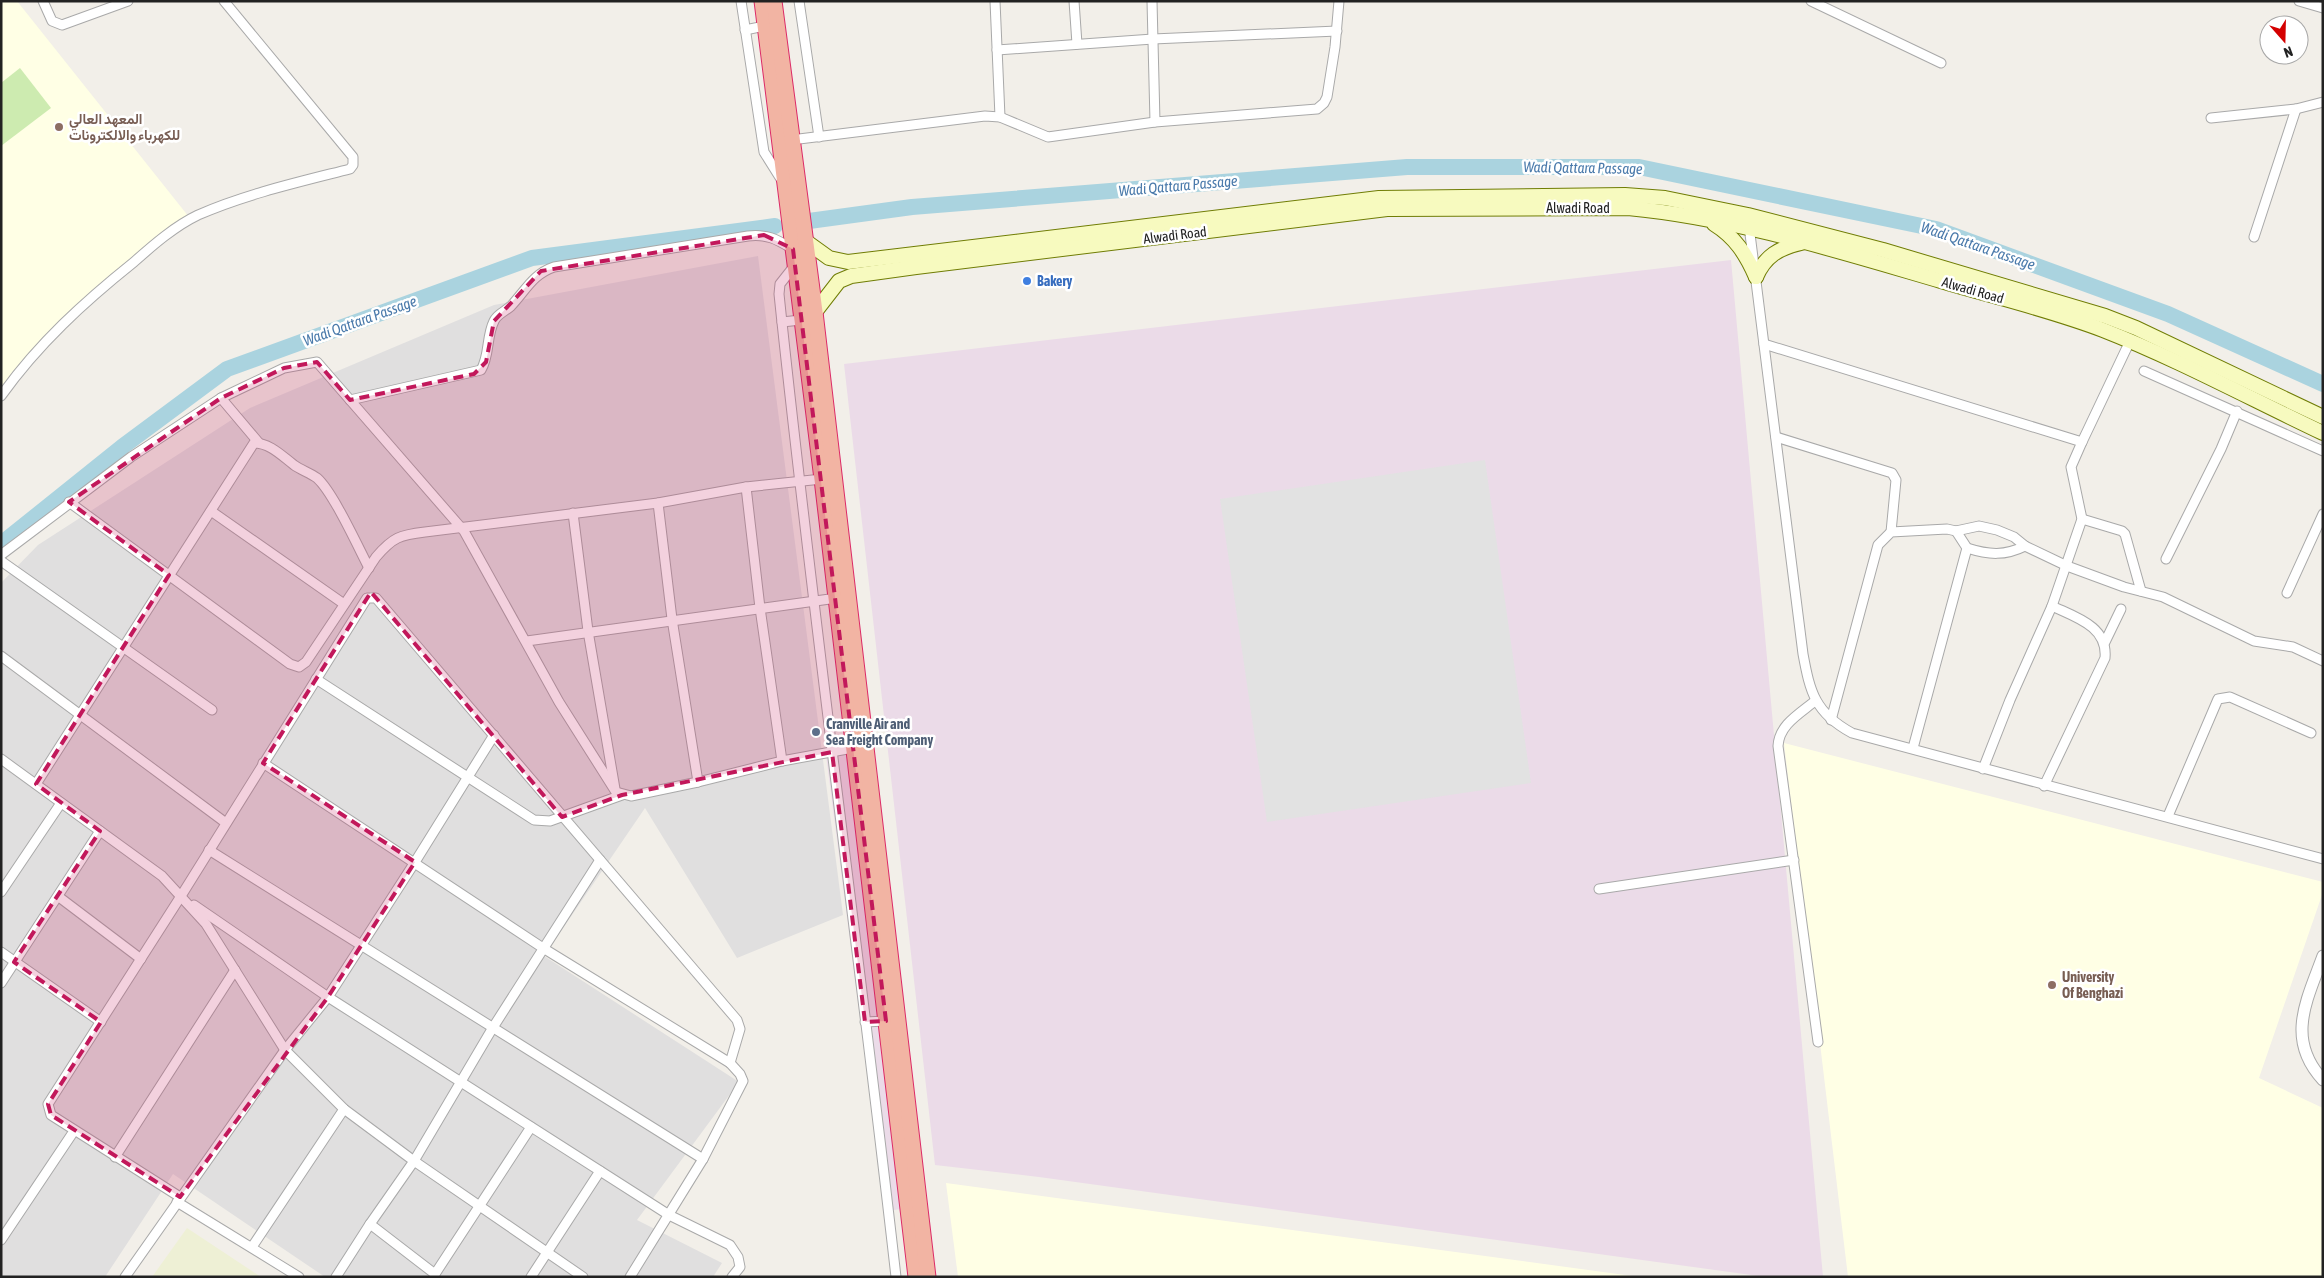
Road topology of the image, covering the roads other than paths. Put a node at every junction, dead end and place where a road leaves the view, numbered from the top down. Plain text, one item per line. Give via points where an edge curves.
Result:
1 (43, 1) edge
2 (128, 1) edge
3 (224, 1) edge
4 (740, 1) edge
5 (762, 1) edge
6 (774, 1) edge
7 (799, 1) edge
8 (995, 1) edge
9 (1074, 1) edge
10 (1152, 1) edge
11 (1339, 1) edge
12 (1811, 1) edge
13 (2299, 1) edge
14 (2323, 8) edge
15 (764, 26) junction
16 (744, 30) junction
17 (1338, 30) junction
18 (1153, 39) junction
19 (1077, 44) junction
20 (997, 50) junction
21 (1941, 63) dead end
22 (2323, 102) edge
23 (2296, 109) junction
24 (1000, 117) junction
25 (2211, 118) dead end
26 (1155, 122) junction
27 (819, 137) junction
28 (791, 140) junction
29 (786, 188) junction
30 (1355, 206) junction
31 (1702, 218) junction
32 (1749, 222) junction
33 (2254, 237) dead end
34 (1802, 242) junction
35 (799, 245) junction
36 (795, 265) junction
37 (850, 269) junction
38 (1756, 277) junction
39 (815, 312) junction
40 (801, 320) junction
41 (782, 322) junction
42 (2130, 341) junction
43 (1764, 344) junction
44 (2144, 371) dead end
45 (2247, 389) junction
46 (1, 396) edge
47 (222, 398) junction
48 (350, 400) junction
49 (2237, 412) junction
50 (2323, 417) edge
51 (2323, 433) edge
52 (1776, 437) junction
53 (2082, 442) junction
54 (259, 443) junction
55 (2323, 451) edge
56 (822, 480) junction
57 (799, 482) junction
58 (746, 487) junction
59 (69, 502) junction
60 (658, 503) junction
61 (212, 511) junction
62 (573, 513) junction
63 (2323, 514) edge
64 (2082, 519) junction
65 (461, 527) junction
66 (1956, 531) junction
67 (1891, 532) junction
68 (2026, 546) junction
69 (1968, 548) junction
70 (1, 555) edge
71 (2166, 558) dead end
72 (1, 561) edge
73 (2067, 566) junction
74 (369, 568) junction
75 (169, 575) junction
76 (2141, 591) junction
77 (2287, 593) dead end
78 (837, 598) junction
79 (813, 602) junction
80 (344, 604) junction
81 (2052, 606) junction
82 (760, 608) junction
83 (2121, 609) dead end
84 (672, 619) junction
85 (588, 631) junction
86 (527, 640) junction
87 (2105, 642) junction
88 (124, 648) junction
89 (1, 656) edge
90 (2323, 660) edge
91 (316, 680) junction
92 (1815, 701) junction
93 (212, 710) dead end
94 (81, 715) junction
95 (1831, 720) junction
96 (2311, 734) dead end
97 (494, 735) junction
98 (853, 748) junction
99 (1913, 748) junction
100 (832, 752) junction
101 (2, 759) edge
102 (782, 761) junction
103 (264, 763) junction
104 (1983, 769) junction
105 (468, 777) junction
106 (698, 782) junction
107 (36, 784) junction
108 (2044, 786) junction
109 (619, 794) junction
110 (62, 803) junction
111 (2168, 816) junction
112 (562, 817) junction
113 (226, 823) junction
114 (100, 831) junction
115 (209, 850) junction
116 (2323, 859) edge
117 (600, 860) junction
118 (1794, 860) junction
119 (416, 862) junction
120 (1599, 889) dead end
121 (1, 892) edge
122 (181, 896) junction
123 (58, 897) junction
124 (361, 947) junction
125 (543, 948) junction
126 (1, 952) edge
127 (2323, 956) edge
128 (142, 959) junction
129 (14, 962) junction
130 (235, 970) junction
131 (1, 983) edge
132 (328, 997) junction
133 (886, 1021) junction
134 (101, 1022) junction
135 (866, 1022) junction
136 (492, 1029) junction
137 (1818, 1042) dead end
138 (286, 1050) junction
139 (730, 1063) junction
140 (2323, 1080) edge
141 (460, 1082) junction
142 (344, 1109) junction
143 (531, 1127) junction
144 (74, 1131) junction
145 (115, 1157) junction
146 (703, 1159) junction
147 (414, 1161) junction
148 (600, 1171) junction
149 (178, 1199) junction
150 (482, 1206) junction
151 (669, 1215) junction
152 (370, 1224) junction
153 (1, 1240) edge
154 (252, 1247) junction
155 (547, 1252) junction
156 (434, 1275) edge
157 (125, 1277) edge
158 (298, 1277) edge
159 (336, 1277) edge
160 (530, 1277) edge
161 (583, 1277) edge
162 (630, 1277) edge
163 (732, 1277) edge
164 (896, 1277) edge
165 (916, 1277) edge
166 (928, 1277) edge

1 - 2 street via 52,21 62,25
3 - 46 street via 353,157 353,165 350,169 285,185 189,220 72,314 32,356
4 - 16 street
5 - 15 highway
6 - 28 highway
7 - 27 street
8 - 20 street
9 - 19 street
10 - 18 street
11 - 17 street
12 - 21 street
13 - 14 street
15 - 16 street
15 - 29 highway
16 - 29 street via 764,152
17 - 18 street
17 - 26 street via 1327,97 1317,109
18 - 19 street
18 - 26 street
19 - 20 street
20 - 24 street
22 - 23 street
23 - 25 street
23 - 33 street
24 - 26 street via 1048,137
24 - 27 street via 975,117
27 - 28 street
28 - 35 highway
29 - 35 highway
30 - 31 main road, Alwadi Road via 1628,208
30 - 32 main road, Alwadi Road via 1404,196 1625,195 1665,198
30 - 37 main road, Alwadi Road
31 - 32 main road, Alwadi Road
31 - 38 main road via 1734,239
32 - 34 main road, Alwadi Road
32 - 38 street
32 - 45 main road, Alwadi Road via 1883,250 2105,316 2136,328
34 - 38 main road via 1768,257
34 - 42 main road, Alwadi Road via 2064,317
35 - 36 highway
35 - 37 main road, Alwadi Road
35 - 39 highway
35 - 48 street via 764,235 748,236 554,266 541,271 494,321 486,362 481,370
36 - 40 highway
36 - 41 street via 780,284
37 - 39 main road, Alwadi Road
38 - 43 street
39 - 166 highway
40 - 41 street
40 - 56 highway
41 - 57 street
42 - 45 main road, Alwadi Road
42 - 53 street
43 - 52 street
43 - 53 street
44 - 49 street
45 - 50 main road, Alwadi Road
45 - 51 main road, Alwadi Road
47 - 48 street via 284,368 317,362
47 - 54 street
47 - 59 street
48 - 65 street
49 - 55 street
49 - 71 street
52 - 67 street via 1892,473 1896,480
52 - 92 street via 1803,654
53 - 64 street via 2071,467
54 - 61 street via 251,446
54 - 74 street via 317,478
56 - 57 street
56 - 78 highway
57 - 58 street
57 - 79 street
58 - 60 street
58 - 82 street
59 - 70 street
59 - 75 street
60 - 62 street
60 - 84 street
61 - 75 street
61 - 80 street
62 - 65 street
62 - 85 street
63 - 77 street
64 - 73 street
64 - 76 street via 2125,534
65 - 74 street via 396,538 389,542
65 - 86 street
66 - 67 street
66 - 68 street via 1979,526 2014,537
66 - 69 street
67 - 95 street via 1878,545
68 - 69 street via 2001,554 1986,554
68 - 73 street
69 - 99 street
72 - 88 street
73 - 76 street
73 - 81 street
74 - 80 street
75 - 80 street via 298,667 306,662
75 - 88 street
76 - 90 street via 2163,598 2254,641 2293,647
78 - 79 street
78 - 98 highway
79 - 82 street
79 - 100 street
81 - 87 street via 2093,628
81 - 104 street
82 - 84 street
82 - 102 street
83 - 87 street
84 - 85 street
84 - 106 street
85 - 86 street
85 - 109 street
86 - 109 street via 559,702
87 - 108 street via 2105,658
88 - 93 street
88 - 94 street
89 - 94 street
91 - 97 street via 367,598 372,597
91 - 103 street
91 - 105 street
92 - 95 street
92 - 118 street via 1785,726 1779,736
94 - 107 street
94 - 113 street
95 - 99 street via 1852,733
96 - 111 street via 2230,697 2218,700
97 - 105 street
97 - 112 street
98 - 100 street
98 - 133 highway
99 - 104 street
100 - 102 street
100 - 135 street
101 - 107 street
102 - 106 street
103 - 113 street
103 - 119 street
104 - 108 street
105 - 112 street via 534,820 542,822
105 - 119 street
106 - 109 street via 631,796
107 - 110 street
108 - 111 street
109 - 112 street
110 - 114 street
110 - 121 street
111 - 116 street
112 - 117 street
113 - 115 street
114 - 122 street via 162,876
114 - 123 street
115 - 122 street
115 - 124 street
117 - 125 street
117 - 139 street via 737,1020 740,1029
118 - 120 street
118 - 137 street
119 - 124 street
119 - 125 street
122 - 128 street
122 - 130 street via 206,924
122 - 132 street
123 - 128 street
123 - 129 street
124 - 132 street
124 - 136 street
125 - 136 street
125 - 139 street
126 - 129 street
127 - 140 street via 2302,1014 2300,1030 2308,1058
128 - 134 street
129 - 131 street
129 - 134 street
130 - 138 street
130 - 145 street
132 - 138 street
132 - 141 street
133 - 135 street
133 - 165 highway
134 - 144 street via 48,1104 51,1116
135 - 164 street
136 - 141 street
136 - 146 street
138 - 142 street
138 - 149 street
139 - 146 street via 743,1081
141 - 143 street
141 - 147 street
142 - 147 street
142 - 154 street
143 - 148 street
143 - 150 street
144 - 145 street
144 - 153 street
145 - 149 street
146 - 151 street
147 - 150 street
147 - 152 street
148 - 151 street
148 - 155 street
149 - 154 street
149 - 157 street
150 - 155 street
150 - 156 street
151 - 162 street
151 - 163 street via 730,1245 740,1267
152 - 156 street
152 - 159 street
154 - 158 street
155 - 160 street
155 - 161 street

